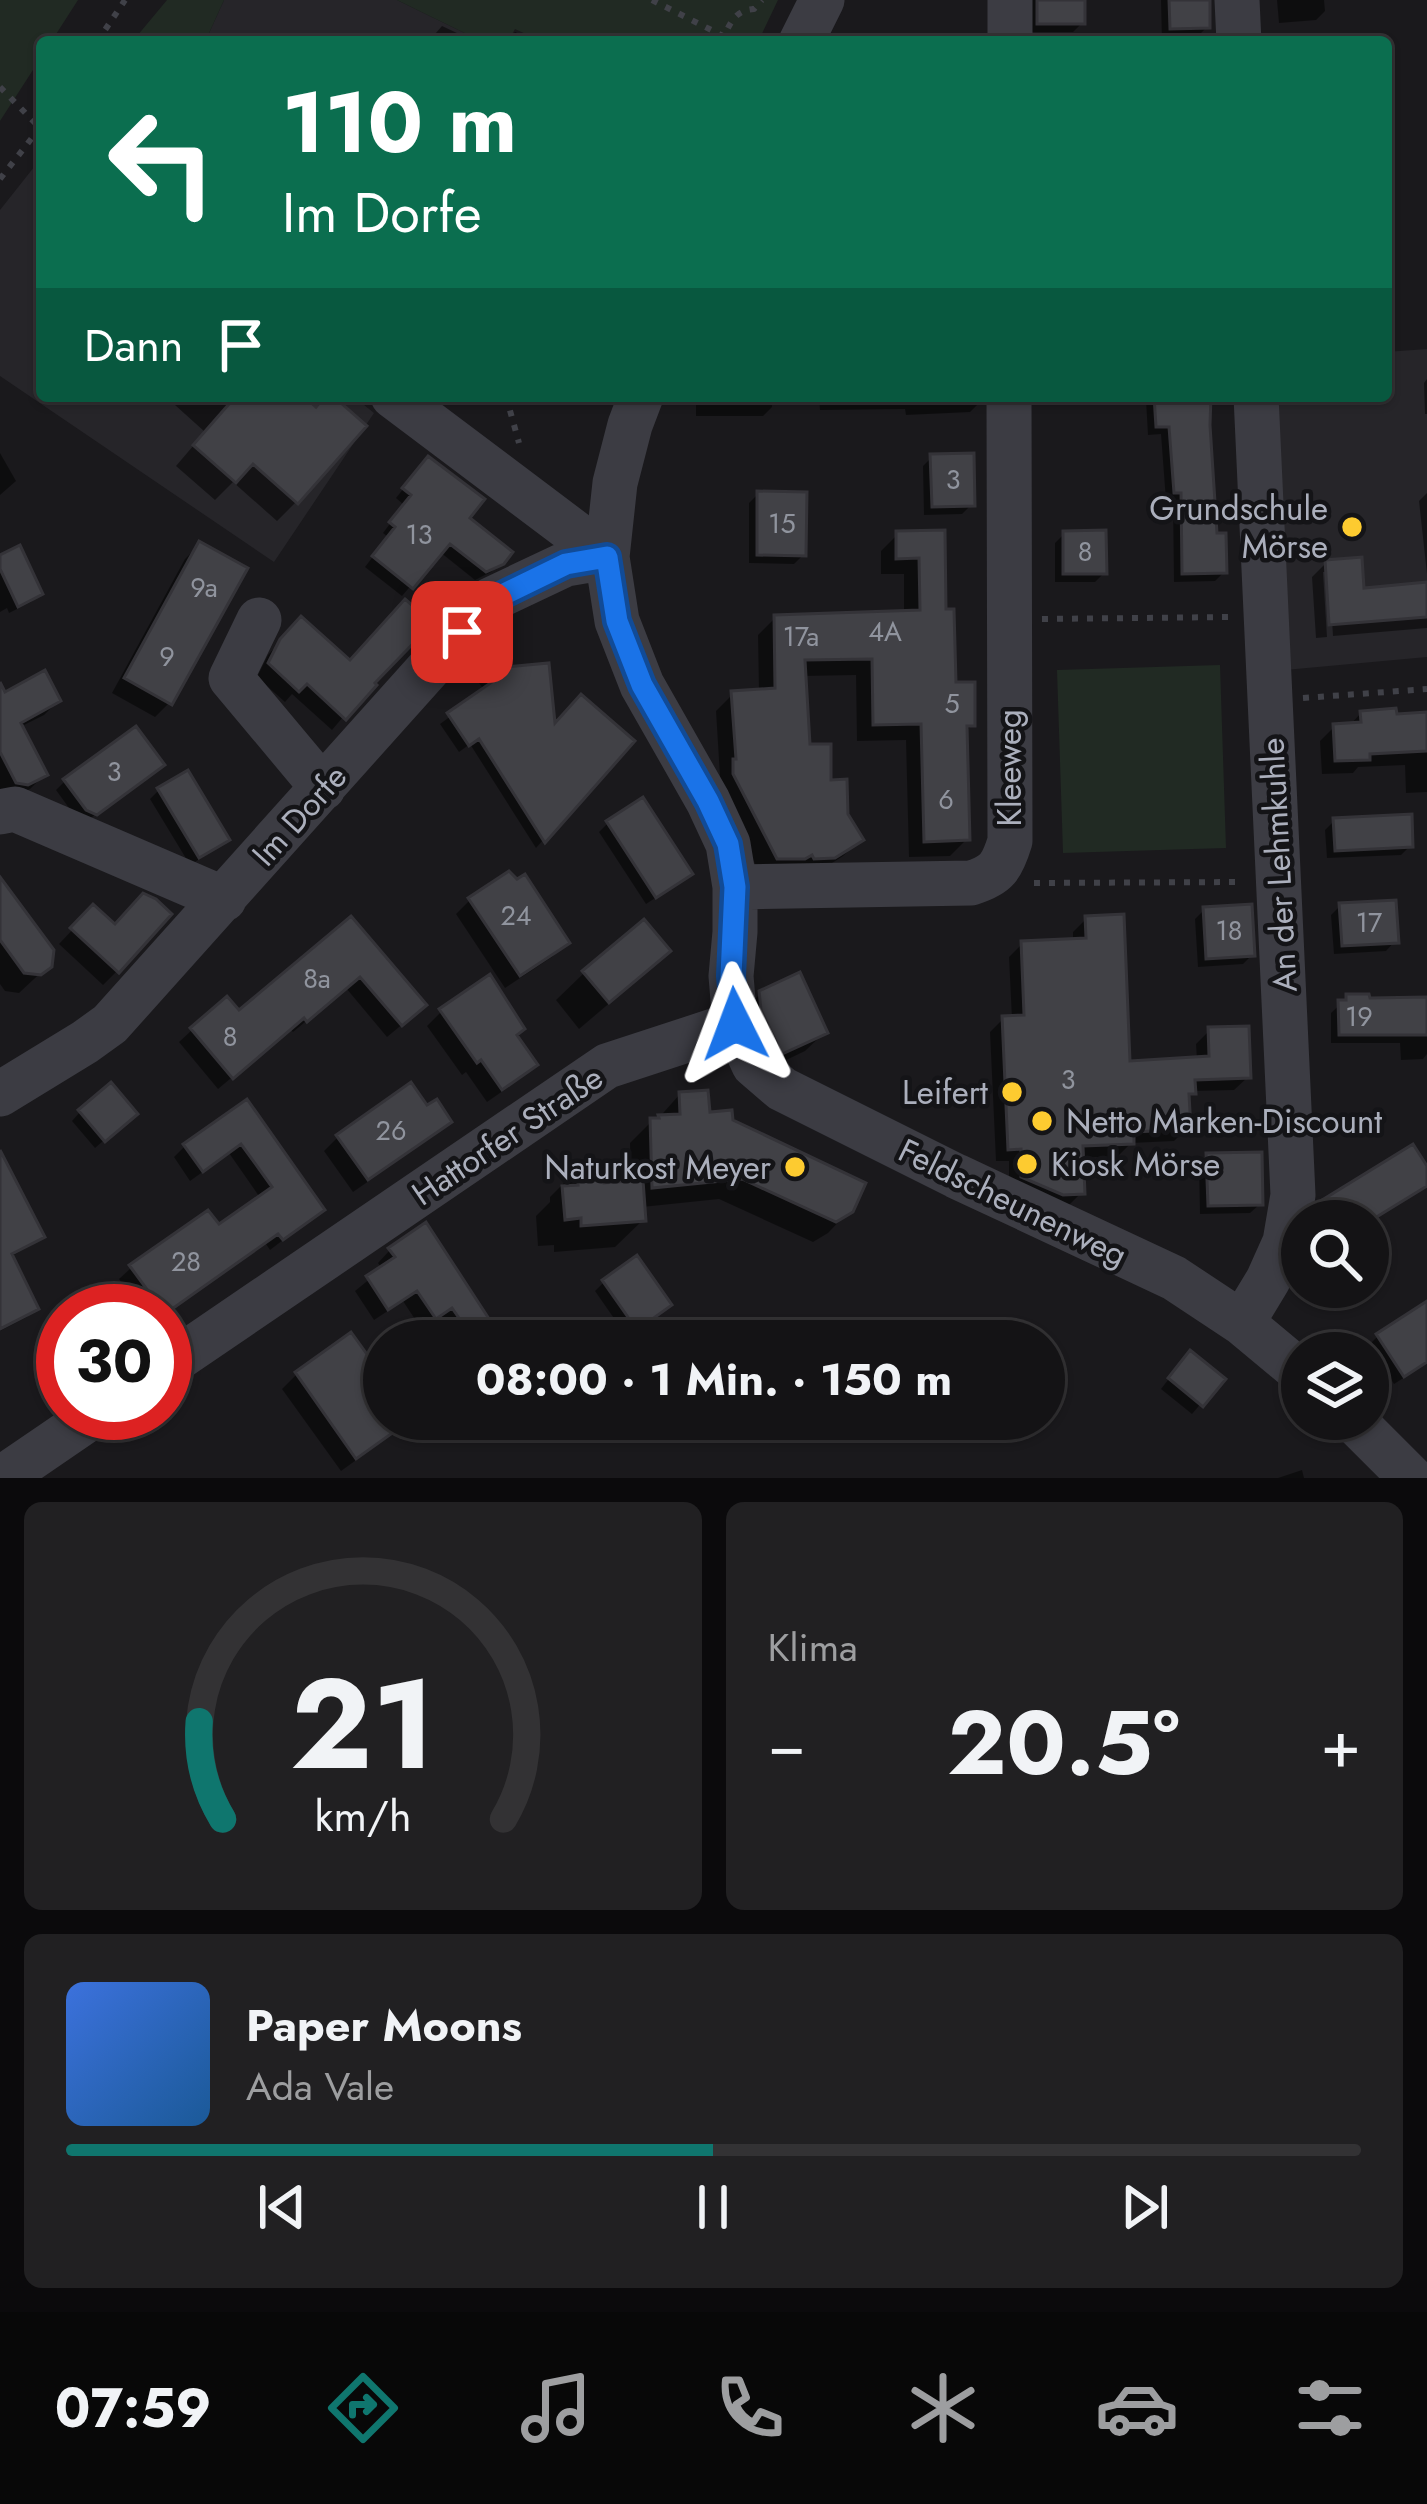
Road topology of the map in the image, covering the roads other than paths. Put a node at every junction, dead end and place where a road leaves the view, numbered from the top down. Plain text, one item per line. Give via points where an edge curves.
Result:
1 (822, 0) edge
2 (1010, 0) edge
3 (1237, 0) edge
4 (804, 36) edge
5 (1010, 36) edge
6 (1239, 36) edge
7 (401, 402) edge
8 (639, 402) edge
9 (1009, 402) edge
10 (1256, 402) edge
11 (607, 557) junction
12 (260, 620) dead end
13 (323, 788) junction
14 (5, 801) edge
15 (735, 887) junction
16 (224, 899) junction
17 (735, 1024) junction
18 (0, 1094) edge
19 (1242, 1323) junction
20 (192, 1348) edge
21 (1281, 1356) edge
22 (58, 1440) edge
23 (1377, 1440) edge
24 (1411, 1468) edge
25 (2, 1478) edge

1 - 4 street
2 - 5 street
3 - 6 street
7 - 11 street
8 - 11 street via 615,482
9 - 15 street, Kleeweg via 1010,842 1003,864 971,884
10 - 19 street, An der Lehmkuhle via 1293,1195 1285,1242
11 - 13 street, Im Dorfe via 566,564 490,601
11 - 15 street via 617,621 642,685 728,844
12 - 13 street via 230,678
13 - 16 street, Im Dorfe
14 - 16 street
15 - 17 street
16 - 18 street, Im Dorfe via 110,1024
17 - 19 street, Feldscheunenweg via 754,1065 782,1089 1174,1278
17 - 20 street, Hattorfer Straße via 607,1066
19 - 21 street, Feldscheunenweg
22 - 25 street
23 - 24 street

